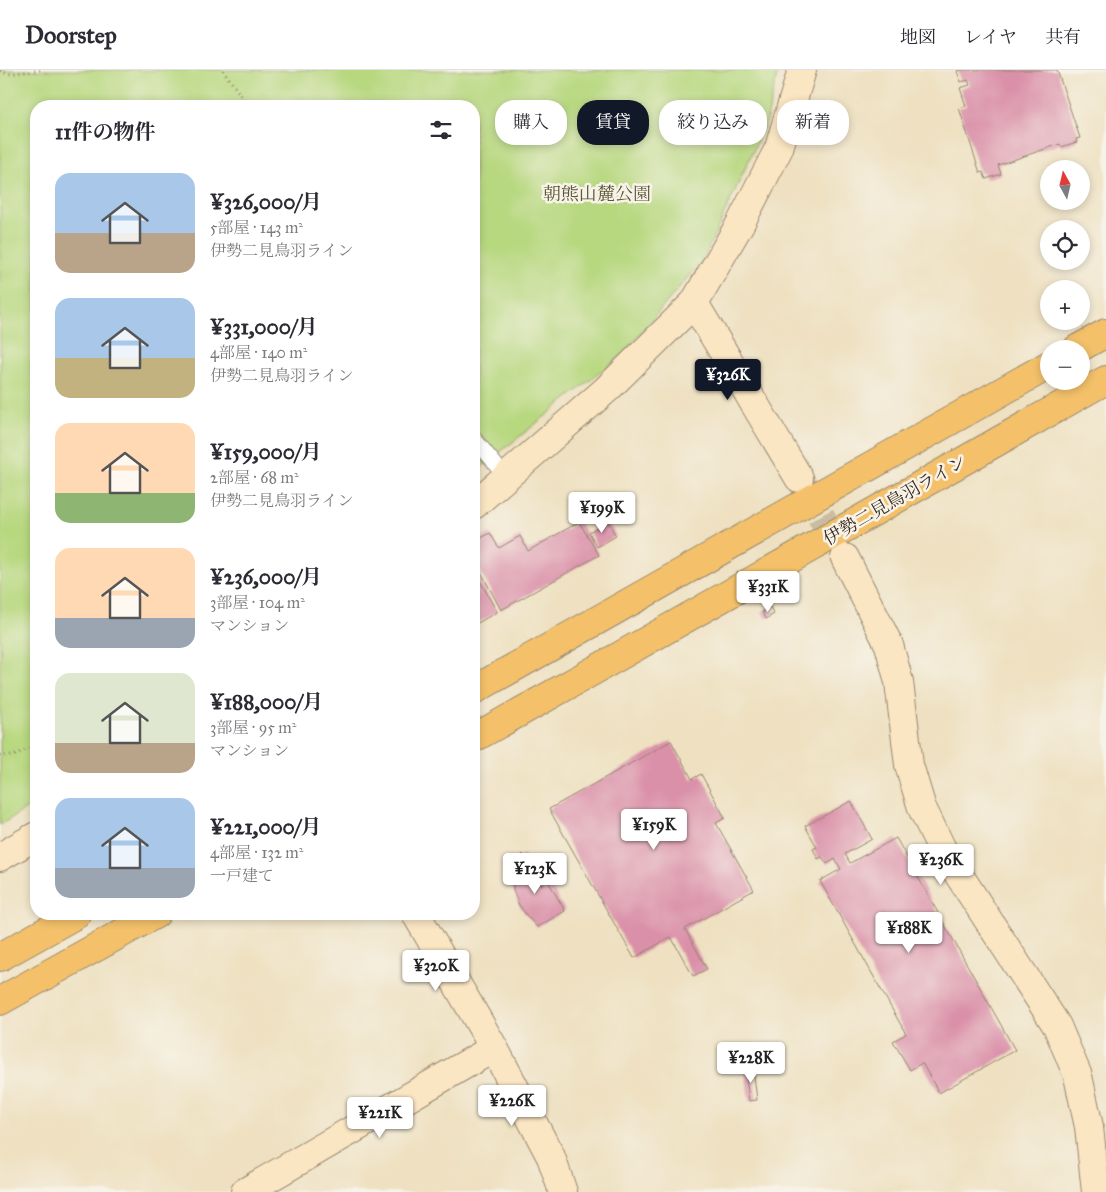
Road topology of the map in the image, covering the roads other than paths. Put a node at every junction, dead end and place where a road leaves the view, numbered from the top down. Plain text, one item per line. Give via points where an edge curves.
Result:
1 (802, 70) edge
2 (694, 303) junction
3 (1106, 332) edge
4 (1090, 341) edge
5 (1040, 370) edge
6 (1106, 380) edge
7 (480, 445) edge
8 (506, 477) junction
9 (799, 478) tunnel mouth
10 (480, 500) edge
11 (845, 558) tunnel mouth
12 (480, 687) edge
13 (480, 735) edge
14 (30, 840) edge
15 (0, 857) edge
16 (66, 920) edge
17 (145, 920) edge
18 (419, 920) edge
19 (88, 952) junction
20 (0, 957) edge
21 (0, 1001) edge
22 (0, 1018) edge
23 (494, 1048) junction
24 (244, 1192) edge
25 (563, 1192) edge
26 (1096, 1192) edge

1 - 2 street via 780,148
2 - 8 street via 607,389
2 - 9 street
3 - 4 main road
5 - 12 main road
6 - 13 main road, 伊勢二見鳥羽ライン
7 - 8 lane
8 - 10 street
11 - 26 street via 889,645 898,682 909,766 922,808 942,849 1057,1026 1078,1076 1089,1127
14 - 15 street
16 - 20 main road
17 - 19 main road
18 - 23 street
19 - 21 main road
19 - 22 main road
23 - 24 street
23 - 25 street via 551,1157

